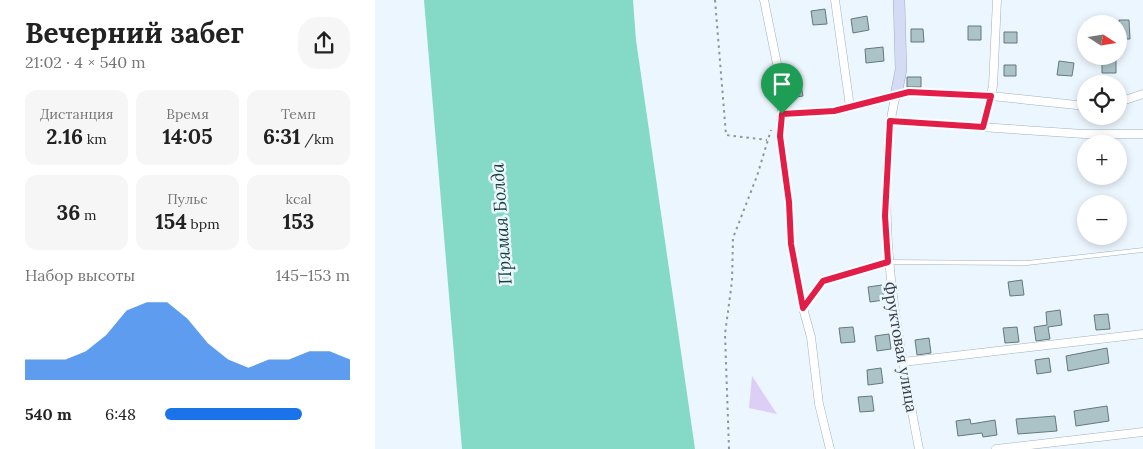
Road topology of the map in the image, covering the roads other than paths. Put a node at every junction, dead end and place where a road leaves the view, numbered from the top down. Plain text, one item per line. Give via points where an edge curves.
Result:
1 (764, 0) edge
2 (835, 0) edge
3 (899, 0) edge
4 (997, 0) edge
5 (1143, 94) edge
6 (896, 95) junction
7 (991, 96) junction
8 (1127, 99) edge
9 (1077, 105) edge
10 (850, 107) junction
11 (782, 114) junction
12 (890, 121) junction
13 (983, 127) junction
14 (1143, 134) edge
15 (1143, 250) edge
16 (888, 262) junction
17 (803, 308) junction
18 (1143, 334) edge
19 (903, 362) junction
20 (1143, 432) edge
21 (830, 449) edge
22 (919, 449) edge
23 (996, 449) edge

1 - 11 street via 783,94
2 - 10 street
3 - 6 street via 901,70
4 - 7 street
5 - 8 street
6 - 7 street via 945,92
6 - 10 street
6 - 12 street, Фруктовая улица
7 - 9 street
7 - 13 street
10 - 11 street
11 - 17 street via 780,136 791,244
12 - 13 street
12 - 16 street, Фруктовая улица via 885,216
13 - 14 street via 1084,134
15 - 16 lane via 1027,263
16 - 17 lane via 823,281
16 - 19 street, Фруктовая улица
17 - 21 street
18 - 19 street
19 - 22 street, Фруктовая улица
20 - 23 street

